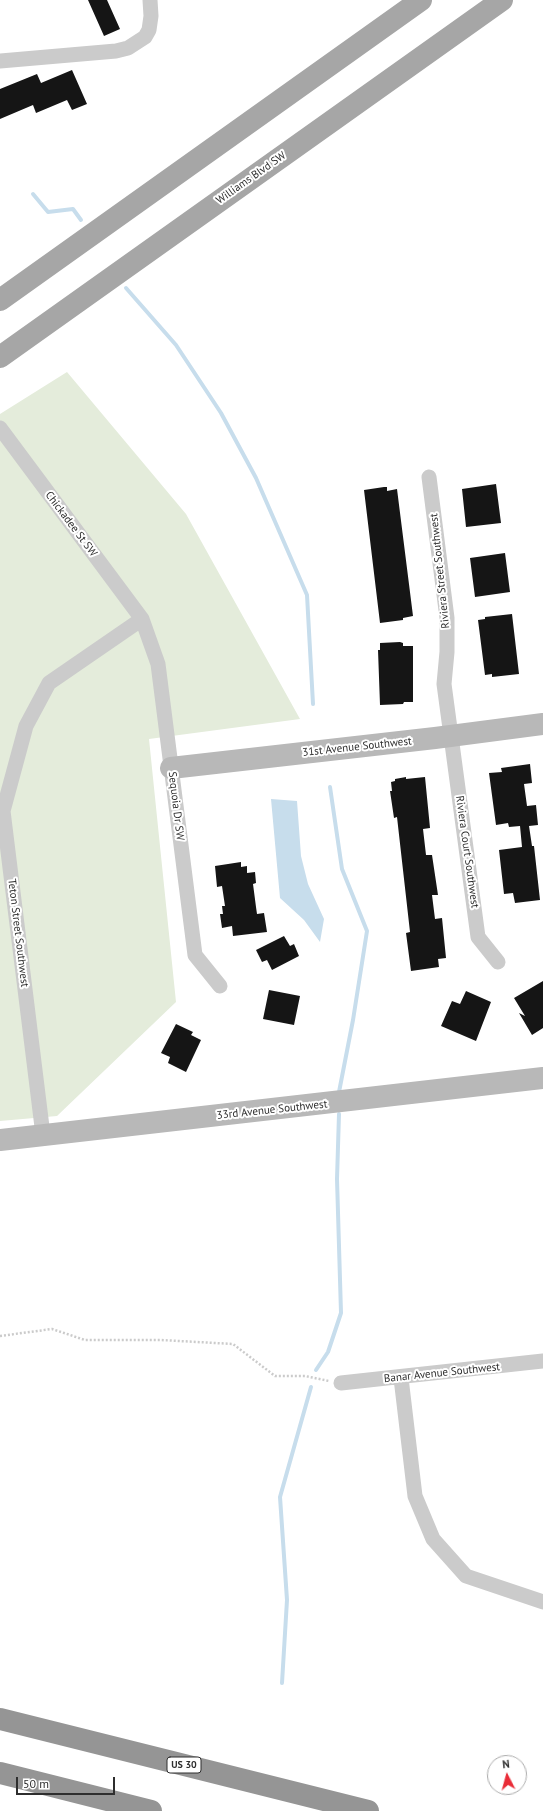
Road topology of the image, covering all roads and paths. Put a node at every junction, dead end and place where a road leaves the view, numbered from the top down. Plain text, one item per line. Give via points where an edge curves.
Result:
1 (150, 0) edge
2 (421, 0) edge
3 (502, 0) edge
4 (0, 61) edge
5 (0, 300) edge
6 (0, 357) edge
7 (0, 428) edge
8 (429, 477) dead end
9 (142, 619) junction
10 (543, 724) edge
11 (451, 736) junction
12 (171, 768) junction
13 (498, 962) dead end
14 (220, 986) dead end
15 (543, 1078) edge
16 (43, 1135) junction
17 (0, 1140) edge
18 (0, 1336) edge
19 (543, 1361) edge
20 (401, 1378) junction
21 (341, 1383) joint
22 (543, 1602) edge
23 (0, 1719) edge
24 (0, 1773) edge
25 (150, 1811) edge
26 (368, 1811) edge

1 - 4 street via 151,24 145,37 128,48
2 - 5 main road
3 - 6 main road, Williams Blvd SW
7 - 9 street, Chickadee St SW
8 - 11 street, Riviera Street Southwest via 447,618 444,684
9 - 12 street, Sequoia Dr SW via 158,664
9 - 16 street, Teton Street Southwest via 49,683 26,726 3,811
10 - 11 street, 31st Avenue Southwest
11 - 12 street, 31st Avenue Southwest
11 - 13 street, Riviera Court Southwest via 478,937
12 - 14 street, Sequoia Dr SW via 195,955
15 - 16 street, 33rd Avenue Southwest
16 - 17 street, 33rd Avenue Southwest
18 - 21 path via 52,1329 85,1340 161,1340 233,1344 275,1376 305,1376
19 - 20 street, Banar Avenue Southwest
20 - 21 street, Banar Avenue Southwest
20 - 22 street via 415,1496 433,1539 466,1576
23 - 26 highway, US 30
24 - 25 highway

